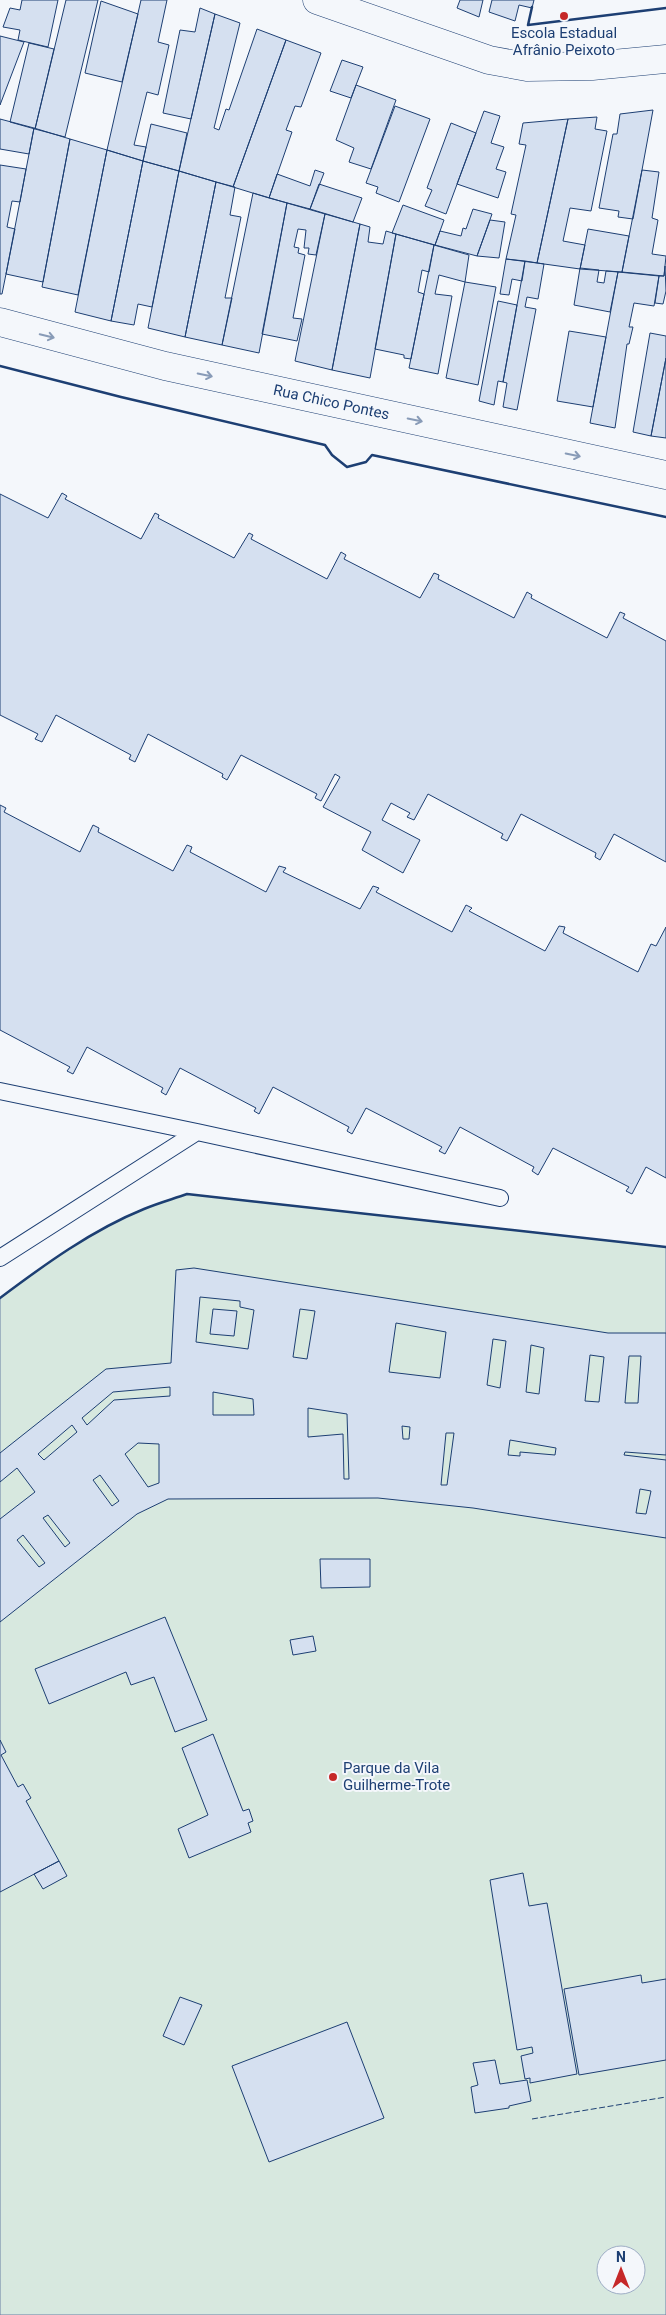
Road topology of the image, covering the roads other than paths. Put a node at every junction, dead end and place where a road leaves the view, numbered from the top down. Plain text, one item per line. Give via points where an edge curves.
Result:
1 (317, 0) edge
2 (357, 7) edge
3 (666, 59) edge
4 (0, 322) edge
5 (666, 476) edge
6 (0, 1091) edge
7 (197, 1132) junction
8 (500, 1198) dead end
9 (0, 1258) edge

1 - 2 main road
2 - 3 main road via 489,60 527,67 592,66
4 -> 5 main road, Rua Chico Pontes via 165,366
6 - 7 lane
7 - 8 lane
7 - 9 lane

